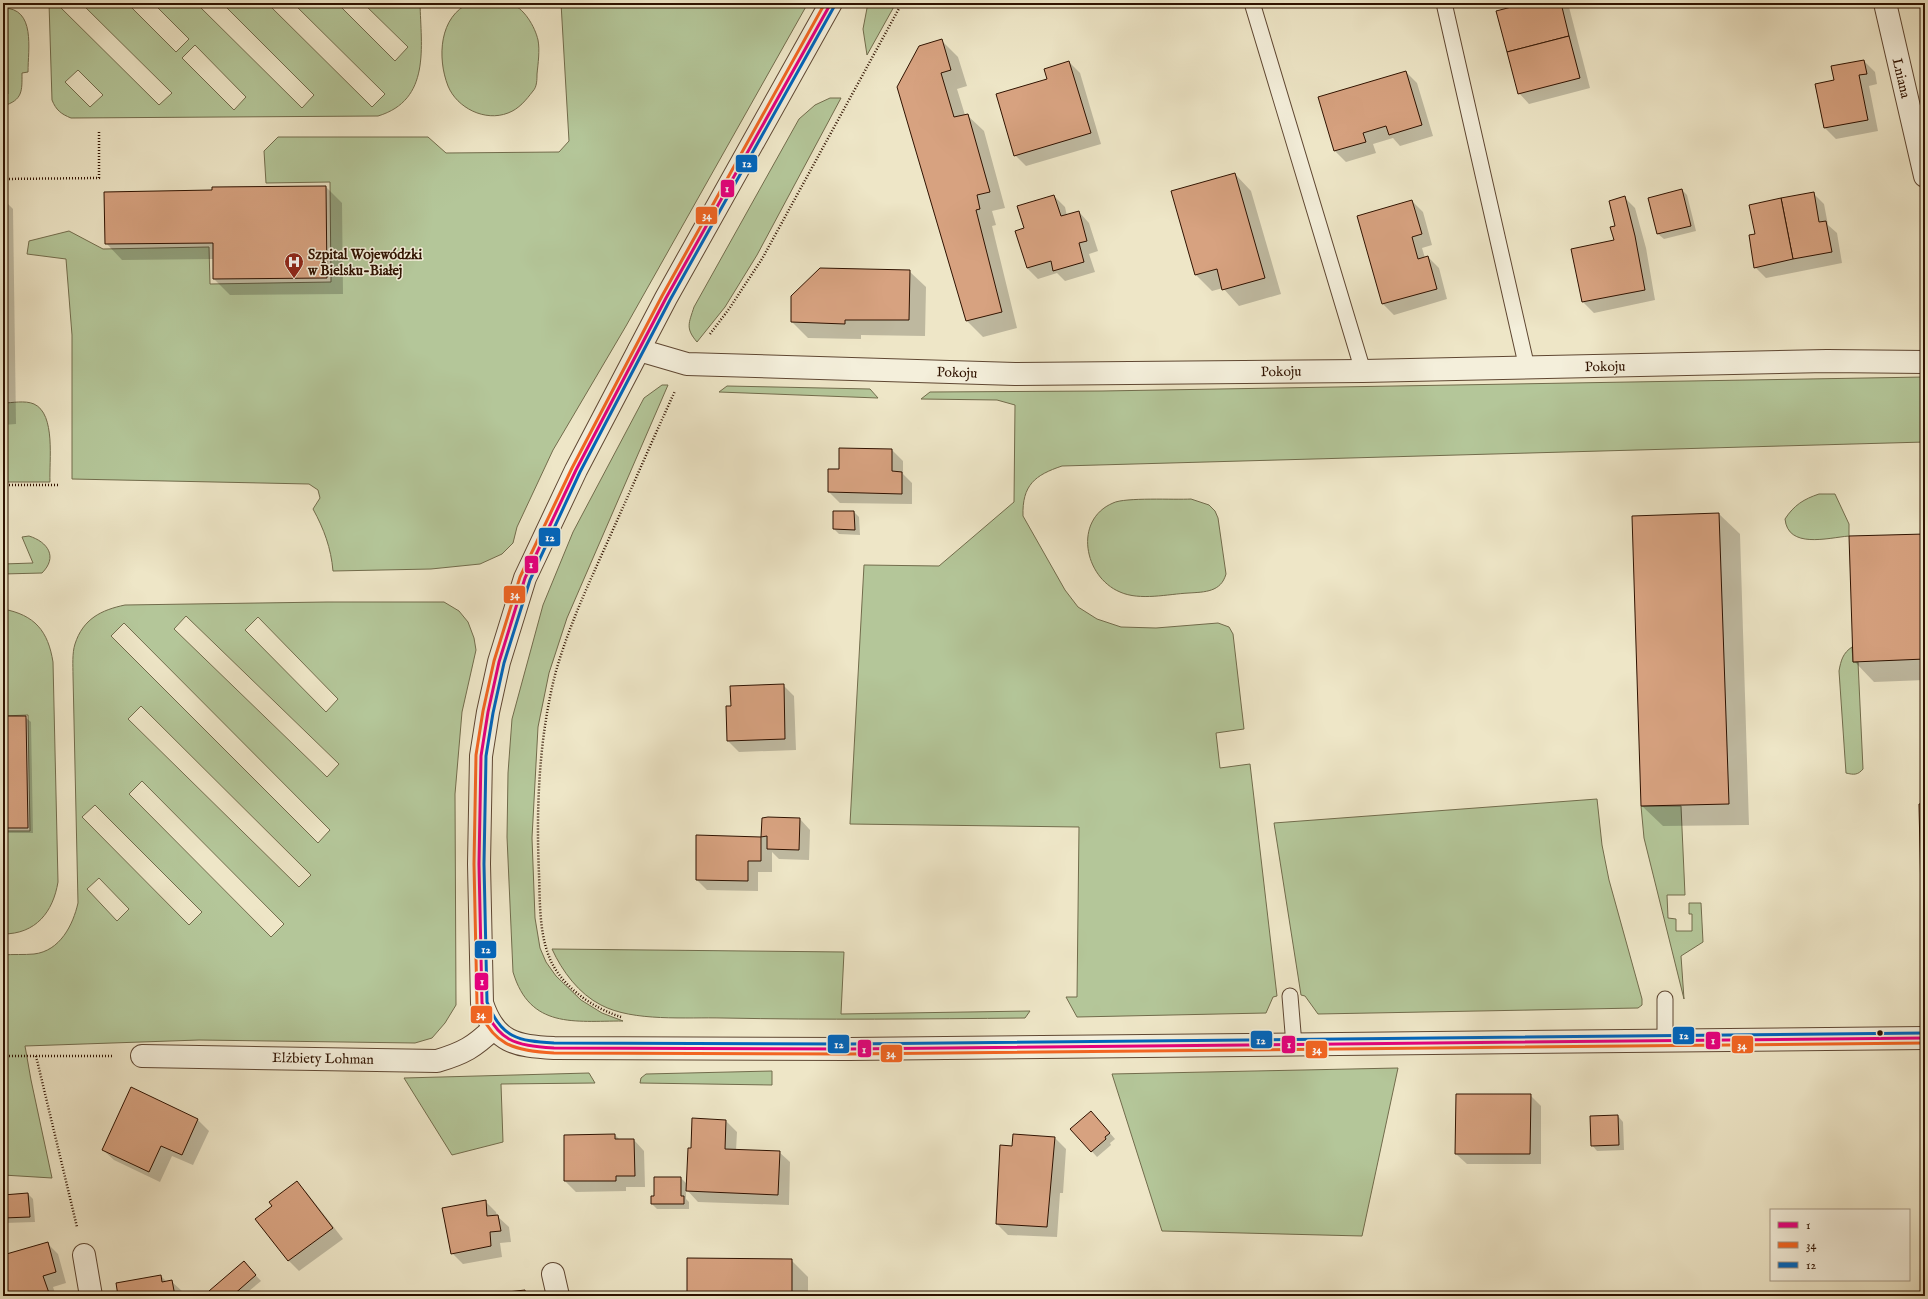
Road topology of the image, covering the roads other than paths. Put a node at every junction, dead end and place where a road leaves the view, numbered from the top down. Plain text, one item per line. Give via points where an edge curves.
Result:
1 (831, 3) edge
2 (1444, 3) edge
3 (1885, 3) edge
4 (1253, 6) dead end
5 (1925, 176) edge
6 (639, 350) junction
7 (1925, 362) edge
8 (1527, 368) junction
9 (1363, 371) junction
10 (1290, 996) dead end
11 (1664, 999) dead end
12 (494, 1028) junction
13 (1925, 1038) edge
14 (1665, 1041) junction
15 (1294, 1045) junction
16 (142, 1056) road end
17 (84, 1255) road end
18 (552, 1274) dead end
19 (91, 1296) edge
20 (558, 1296) edge

1 - 6 street via 693,246
2 - 8 lane
3 - 5 street, Lniana
4 - 9 lane
6 - 9 street, Pokoju via 687,364 1015,374
6 - 12 street via 576,470 528,571 499,662 488,712 482,756 479,864 482,1003 487,1019
7 - 8 street, Pokoju via 1827,361
8 - 9 street, Pokoju
10 - 15 lane
11 - 14 lane
12 - 15 street via 511,1042 525,1046 554,1048 849,1049
12 - 16 street, Elżbiety Lohman via 475,1046 438,1061
13 - 14 street
14 - 15 street
17 - 19 street
18 - 20 street

